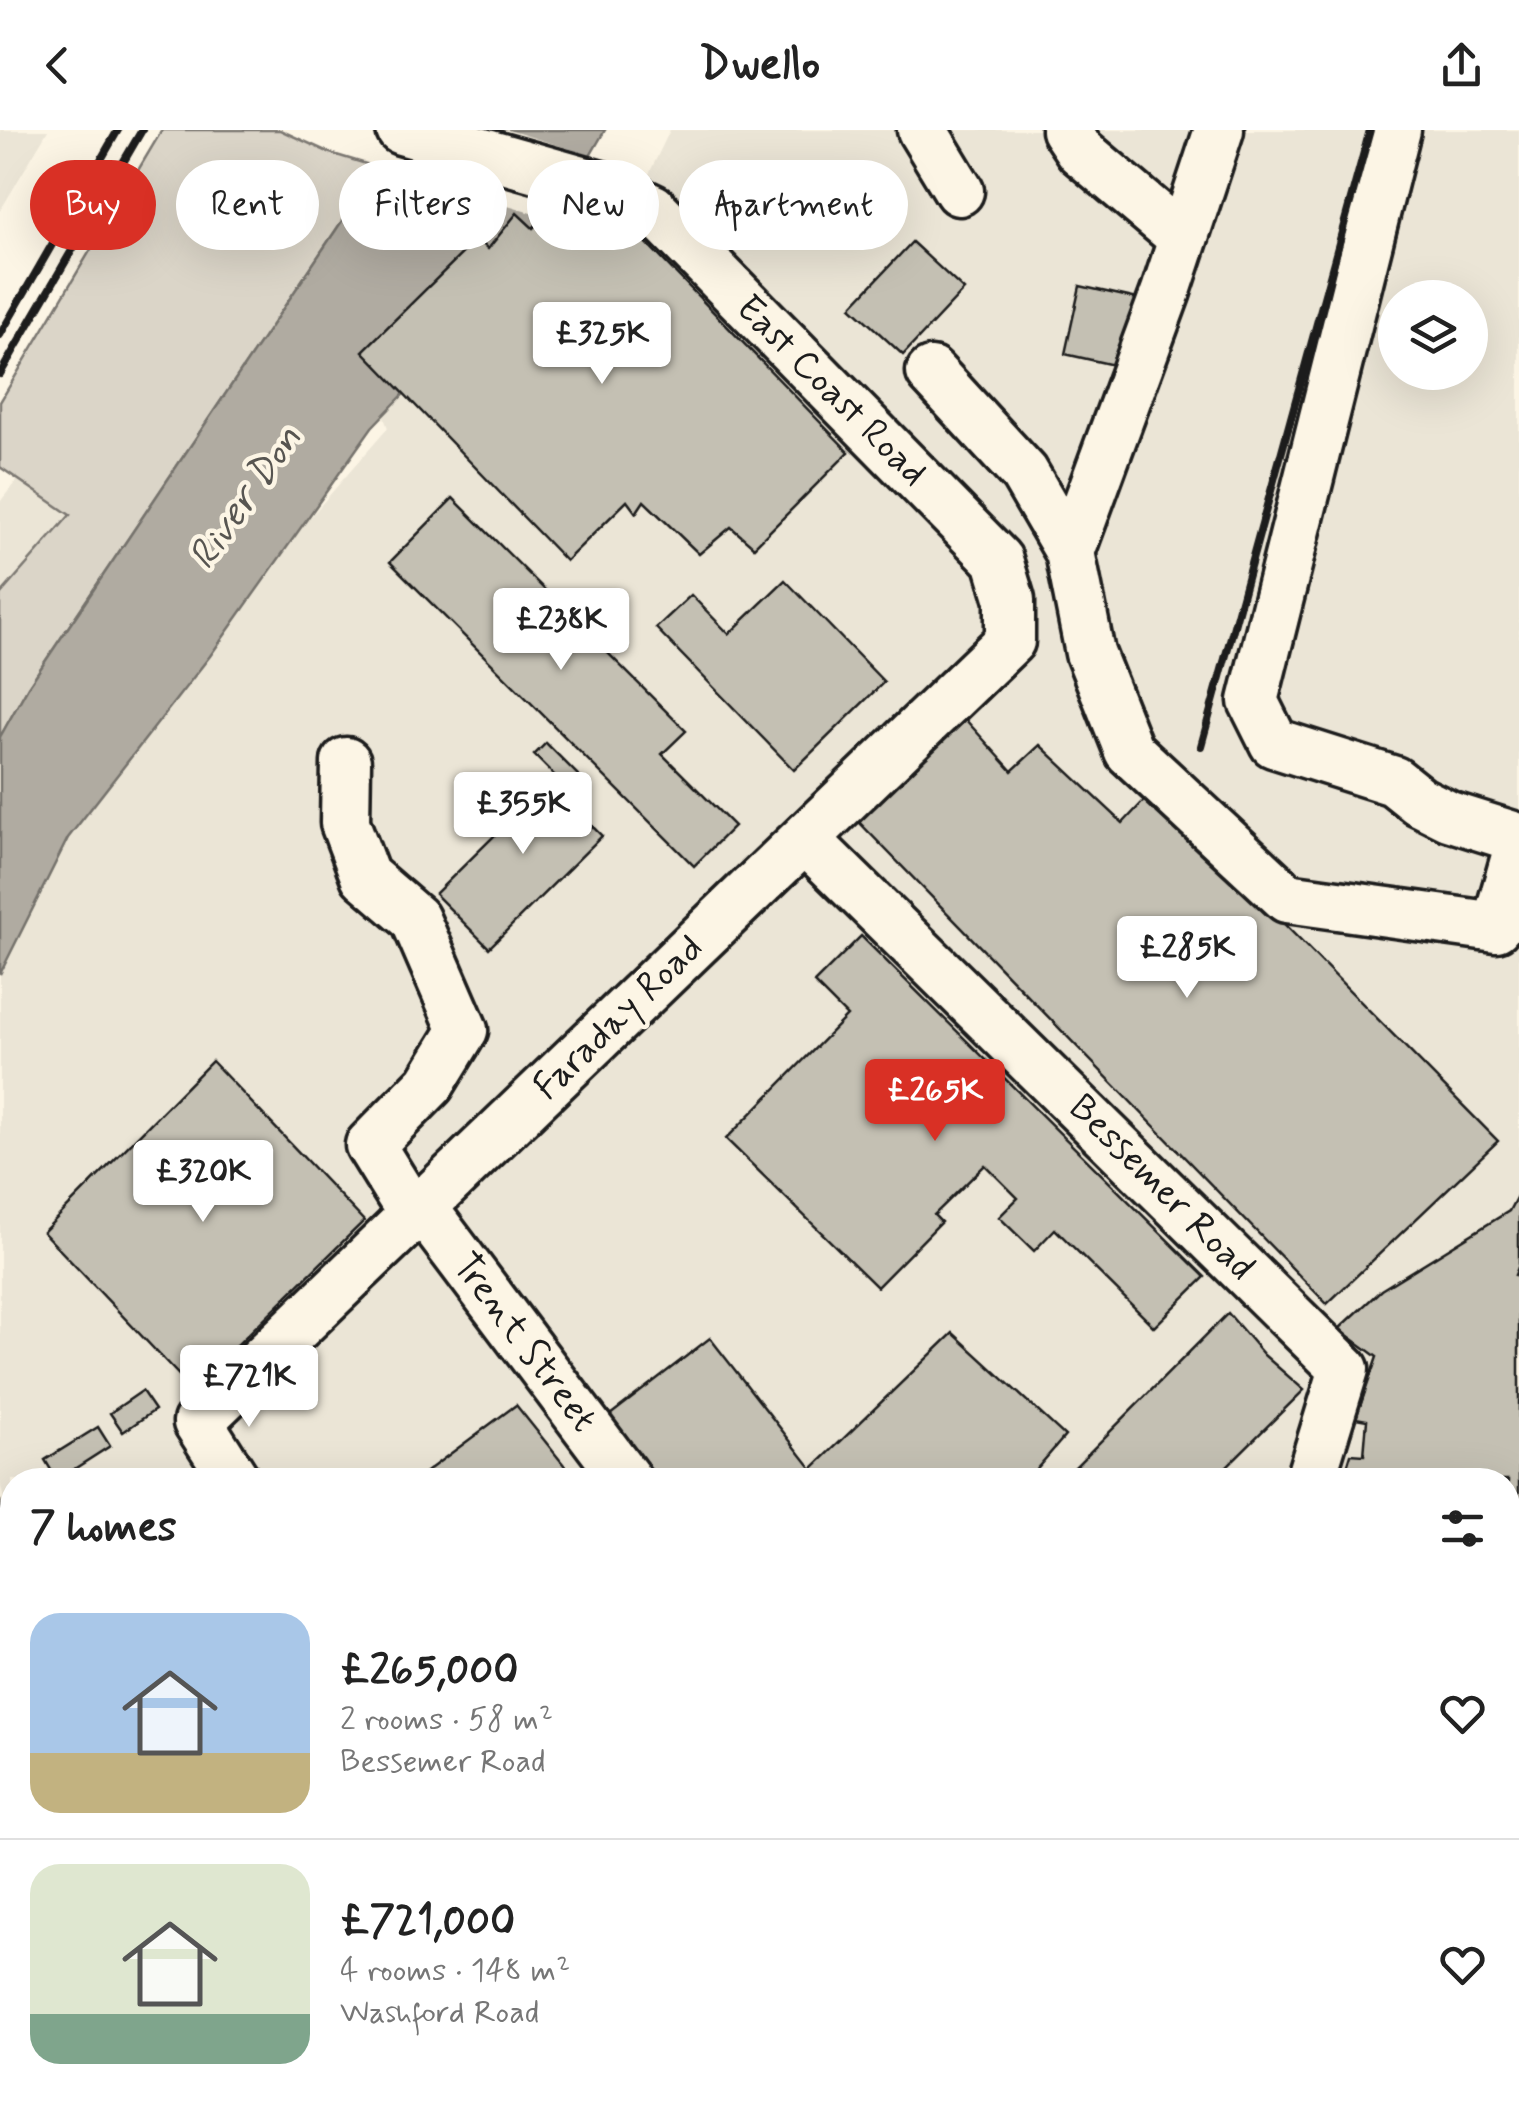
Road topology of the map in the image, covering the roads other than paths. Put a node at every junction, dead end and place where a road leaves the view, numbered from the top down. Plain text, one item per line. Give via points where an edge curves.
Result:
1 (400, 130) edge
2 (922, 130) edge
3 (1066, 130) edge
4 (1218, 130) edge
5 (1396, 130) edge
6 (958, 191) dead end
7 (1183, 238) junction
8 (931, 372) dead end
9 (1046, 510) junction
10 (1070, 552) junction
11 (1004, 580) junction
12 (346, 762) dead end
13 (1519, 838) edge
14 (806, 840) junction
15 (1519, 846) edge
16 (417, 1210) junction
17 (227, 1468) edge
18 (618, 1468) edge
19 (1314, 1468) edge

1 - 11 street, East Coast Road via 611,189 652,210
2 - 6 street
3 - 7 street via 1080,152
4 - 7 street
5 - 13 street via 1253,701 1274,743 1394,781 1449,816
7 - 10 street
8 - 9 street via 1024,473
9 - 10 street
9 - 11 street
10 - 15 street via 1090,653 1129,751 1287,898 1496,927
11 - 14 street, Faraday Road via 1010,640
12 - 16 street, Trent Street via 345,824 365,876 415,919 463,1030 430,1084 370,1145
14 - 16 street, Faraday Road
14 - 19 street, Bessemer Road via 1344,1369
16 - 17 street, Faraday Road via 198,1422
16 - 18 street, Trent Street

